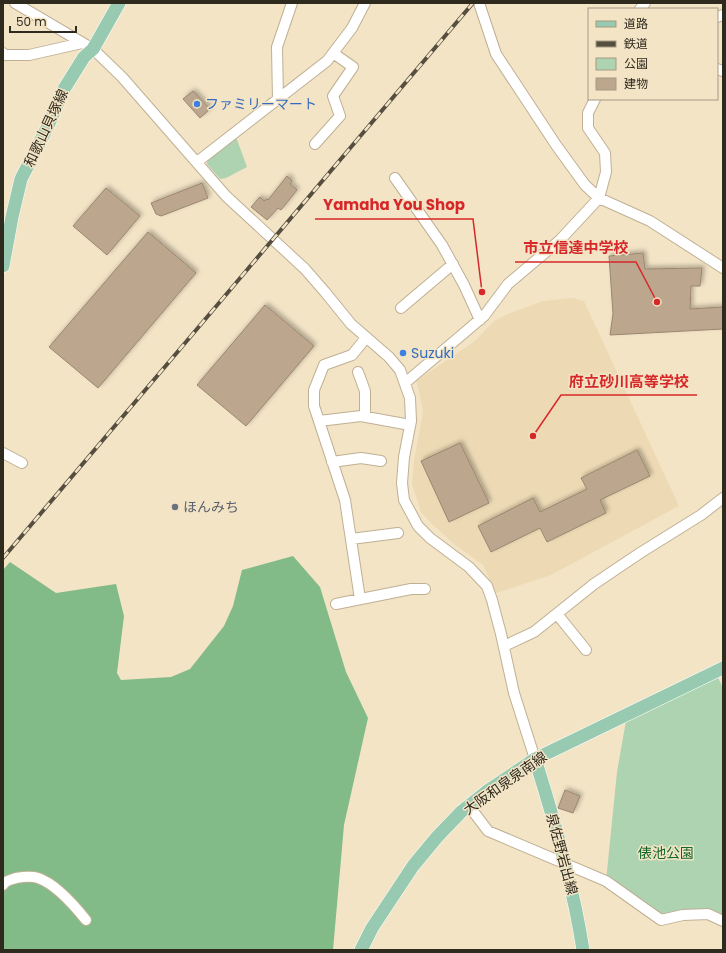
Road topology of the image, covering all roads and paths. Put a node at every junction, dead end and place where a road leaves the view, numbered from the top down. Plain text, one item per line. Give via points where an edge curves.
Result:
1 (16, 3) edge
2 (119, 3) edge
3 (292, 3) edge
4 (365, 3) edge
5 (479, 3) edge
6 (87, 46) junction
7 (3, 53) edge
8 (333, 53) junction
9 (278, 100) junction
10 (595, 100) edge
11 (315, 144) dead end
12 (197, 162) junction
13 (396, 178) dead end
14 (599, 198) junction
15 (453, 264) junction
16 (3, 266) edge
17 (723, 268) edge
18 (401, 308) dead end
19 (480, 320) junction
20 (366, 338) junction
21 (358, 372) dead end
22 (405, 383) junction
23 (365, 417) junction
24 (319, 421) junction
25 (410, 425) junction
26 (3, 453) edge
27 (381, 461) dead end
28 (332, 462) junction
29 (22, 463) dead end
30 (723, 498) edge
31 (398, 533) dead end
32 (351, 539) junction
33 (425, 589) dead end
34 (360, 599) junction
35 (336, 604) dead end
36 (556, 614) junction
37 (504, 646) junction
38 (586, 650) dead end
39 (723, 668) edge
40 (535, 759) junction
41 (469, 806) junction
42 (566, 864) junction
43 (3, 885) edge
44 (86, 920) dead end
45 (723, 921) edge
46 (361, 950) edge
47 (583, 950) edge

1 - 6 street
2 - 6 main road, 和歌山貝塚線
3 - 9 street via 277,47
4 - 8 street via 352,28
5 - 14 street via 496,54 505,70 556,145
6 - 7 street via 29,55
6 - 12 street via 122,77
6 - 16 main road, 和歌山貝塚線 via 84,57 64,89 22,179
8 - 9 street
8 - 11 street via 354,67 332,96 340,116
9 - 12 street
10 - 14 street via 588,114 588,128 604,152 606,172
12 - 20 street via 226,196 304,269
13 - 15 street
14 - 17 street via 650,221
14 - 19 street via 560,240 508,284
15 - 18 street
15 - 19 street
19 - 22 street
20 - 22 street via 389,357 400,370
20 - 24 street via 352,356 324,364 314,390 314,406
21 - 23 street via 364,391
22 - 25 street via 410,398
23 - 24 street
23 - 25 street
24 - 28 street
25 - 37 street via 404,457 404,500 418,526 469,567 486,586
26 - 29 street
27 - 28 street via 361,458
28 - 32 street via 345,500
30 - 36 street via 594,584
31 - 32 street
32 - 34 street
33 - 34 street via 411,589
34 - 35 street
36 - 37 street via 534,632
36 - 38 street
37 - 40 street via 514,693
39 - 40 main road, 大阪和泉泉南線
40 - 41 main road, 大阪和泉泉南線
40 - 42 main road, 泉佐野岩出線
41 - 42 street via 488,831
41 - 46 main road, 大阪和泉泉南線 via 437,837 413,866 372,928
42 - 45 street via 606,881 661,920 683,915 708,914
42 - 47 main road, 泉佐野岩出線
43 - 44 street via 6,881 21,877 37,877 51,884

